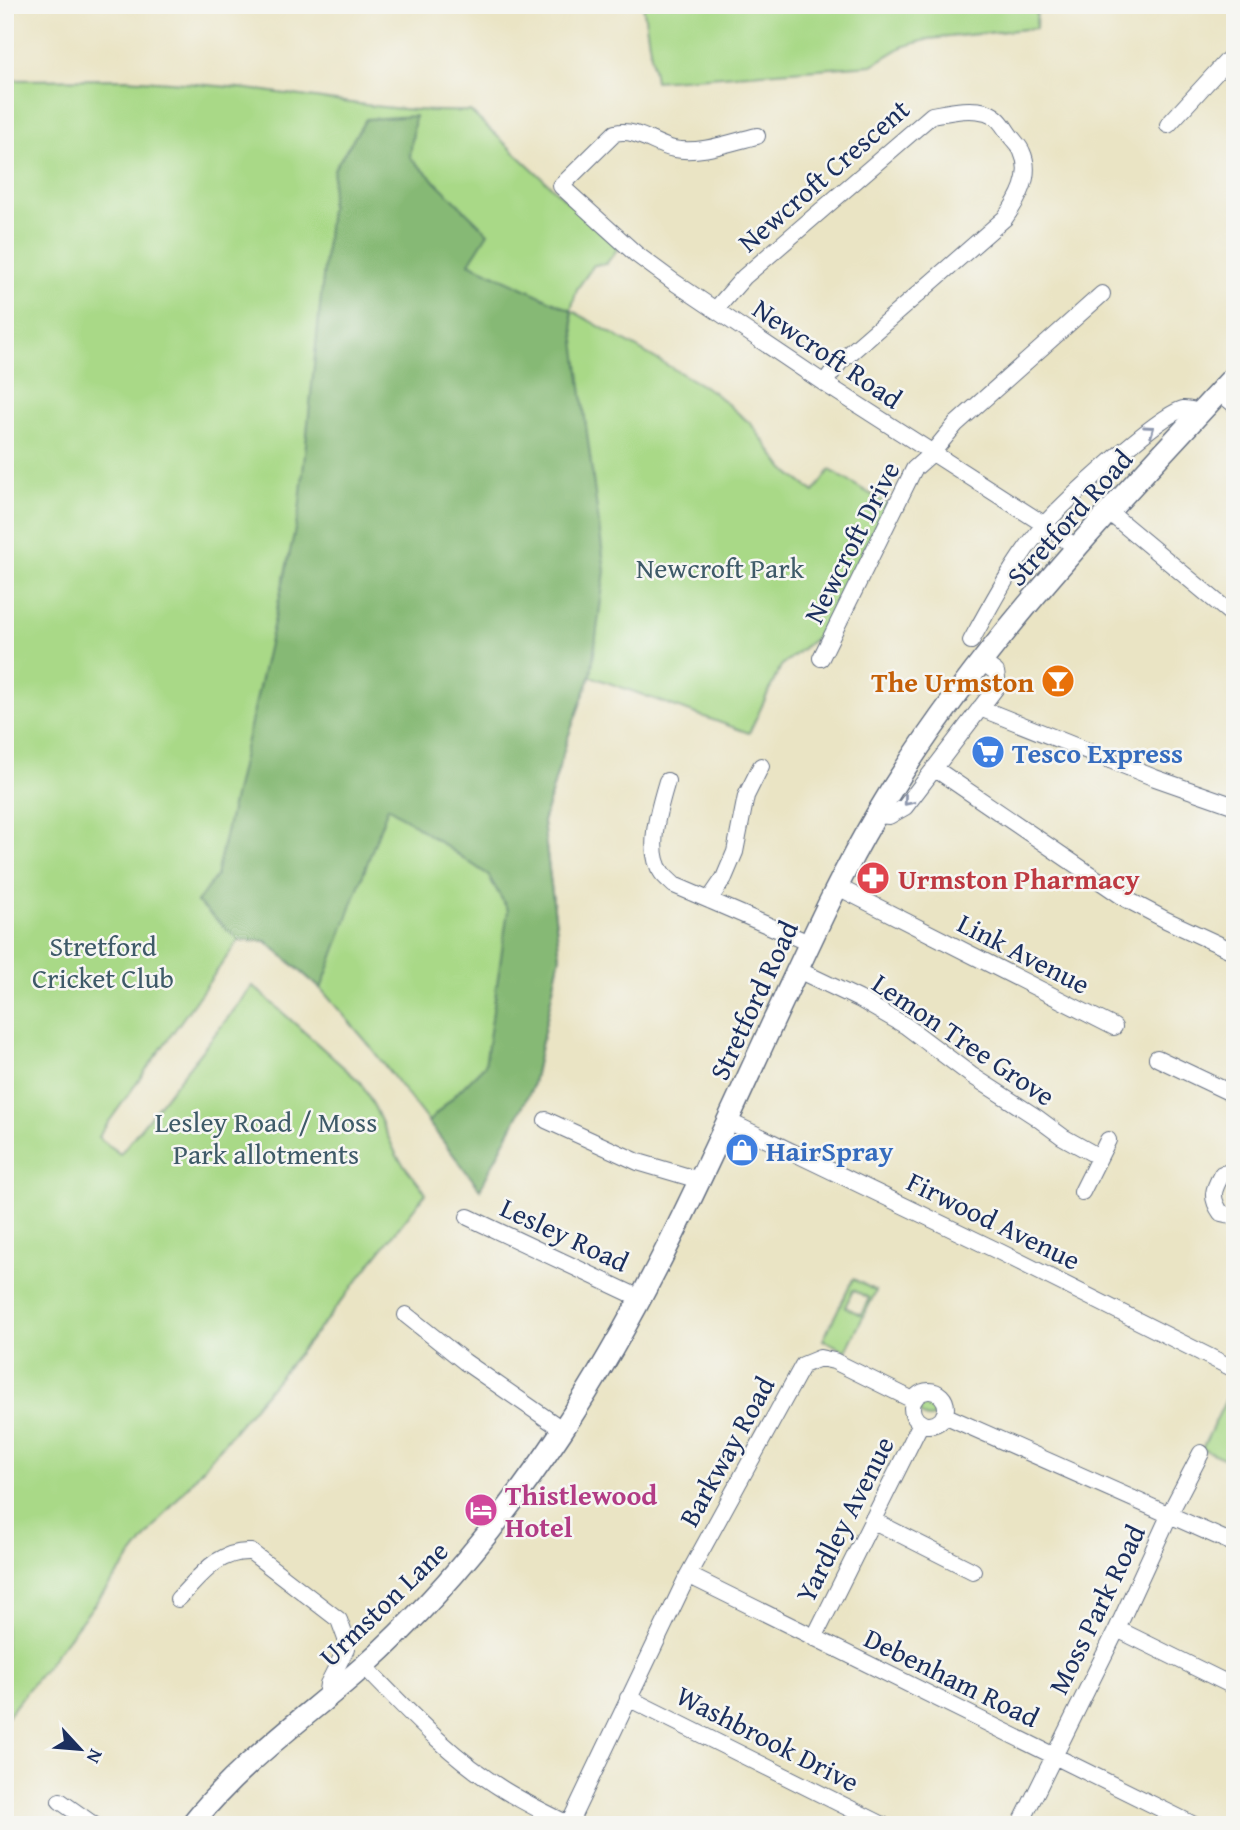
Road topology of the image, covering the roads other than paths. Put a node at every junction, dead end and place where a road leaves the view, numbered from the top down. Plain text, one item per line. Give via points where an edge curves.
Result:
1 (1235, 52) edge
2 (1168, 125) dead end
3 (757, 136) dead end
4 (1102, 294) dead end
5 (716, 309) junction
6 (1235, 375) edge
7 (824, 383) junction
8 (1227, 398) edge
9 (1200, 412) junction
10 (932, 453) junction
11 (1110, 513) junction
12 (1045, 525) junction
13 (1077, 548) junction
14 (1235, 617) edge
15 (971, 641) dead end
16 (821, 658) dead end
17 (982, 662) junction
18 (979, 708) junction
19 (761, 766) dead end
20 (934, 768) junction
21 (667, 781) dead end
22 (1235, 806) edge
23 (876, 815) junction
24 (836, 886) junction
25 (709, 900) junction
26 (809, 943) junction
27 (1235, 952) edge
28 (798, 970) junction
29 (1114, 1027) dead end
30 (1157, 1058) dead end
31 (1235, 1095) edge
32 (546, 1120) dead end
33 (728, 1121) junction
34 (1108, 1140) dead end
35 (1099, 1157) junction
36 (1235, 1171) edge
37 (699, 1180) junction
38 (1082, 1192) dead end
39 (684, 1210) joint
40 (1235, 1216) edge
41 (468, 1217) dead end
42 (640, 1298) junction
43 (407, 1315) dead end
44 (1234, 1369) edge
45 (913, 1400) junction
46 (944, 1415) junction
47 (921, 1423) junction
48 (563, 1430) junction
49 (1201, 1453) dead end
50 (1170, 1515) junction
51 (872, 1520) junction
52 (1235, 1544) edge
53 (973, 1571) dead end
54 (688, 1575) junction
55 (178, 1598) dead end
56 (1118, 1629) junction
57 (814, 1638) junction
58 (363, 1666) junction
59 (1235, 1688) edge
60 (326, 1697) junction
61 (628, 1698) junction
62 (1053, 1756) junction
63 (60, 1801) dead end
64 (570, 1824) edge
65 (94, 1825) edge
66 (191, 1825) edge
67 (883, 1825) edge
68 (1020, 1825) edge
69 (1194, 1825) edge

1 - 2 street
3 - 5 street, Newcroft Road via 685,150 633,133 615,134 561,186 636,254
4 - 10 street, Newcroft Drive via 956,424
5 - 7 street, Newcroft Road
5 - 7 street, Newcroft Crescent via 744,277 932,115 970,110 997,117 1023,153 1026,172 1015,204 1005,218 840,362
6 - 8 main road, Stretford Road
7 - 10 street, Newcroft Road
8 - 9 main road, Stretford Road
9 - 11 main road, Stretford Road
12 -> 9 street, Stretford Road via 1142,436 1175,413 1185,409
10 - 12 street, Newcroft Road
10 - 16 street, Newcroft Drive via 914,469
11 - 13 main road, Stretford Road
11 - 14 street
12 - 13 street, Newcroft Road
12 - 15 street, Stretford Road via 1001,587
13 - 17 main road, Stretford Road
17 - 18 street via 999,681
17 - 23 main road, Stretford Road via 965,677
18 - 20 street
18 - 22 street
19 - 25 street via 746,796 735,852
20 -> 23 street via 905,807 889,816
20 - 27 street via 1126,899
21 - 25 street via 654,839 660,872 674,885
23 - 24 main road, Stretford Road
24 - 26 main road, Stretford Road
24 - 29 street, Link Avenue
25 - 26 street
26 - 28 main road, Stretford Road
28 - 33 main road, Stretford Road
28 - 35 street, Lemon Tree Grove via 906,1026 971,1075
30 - 31 street
32 - 37 street via 638,1162
33 - 37 main road, Stretford Road
33 - 44 street, Firwood Avenue
34 - 35 street
35 - 38 street
36 - 40 street via 1222,1174 1213,1193 1221,1213
37 - 39 main road, Stretford Road
39 - 42 main road, Urmston Lane
41 - 42 street, Lesley Road
42 - 48 main road, Urmston Lane
43 - 48 street
45 - 46 street via 922,1392 933,1391 943,1398
45 - 47 street via 912,1410
45 - 54 street, Barkway Road via 834,1361 820,1358 807,1362
46 - 47 street via 937,1423
46 - 50 street
47 - 51 street, Yardley Avenue
48 - 58 main road, Urmston Lane via 453,1578
49 - 50 street, Moss Park Road
50 - 52 street
50 - 56 street, Moss Park Road
51 - 53 street
51 - 57 street, Yardley Avenue
54 - 57 street, Debenham Road
54 - 61 street, Barkway Road
55 - 60 street via 227,1554 251,1552 339,1620 346,1649
56 - 59 street
56 - 62 street, Moss Park Road
57 - 62 street, Debenham Road
58 - 60 main road, Urmston Lane
58 - 64 street via 464,1762 504,1790
60 - 66 main road, Urmston Lane via 226,1784
61 - 64 street, Barkway Road
61 - 67 street, Washbrook Drive
62 - 68 street, Moss Park Road
62 - 69 street, Debenham Road
63 - 65 street

